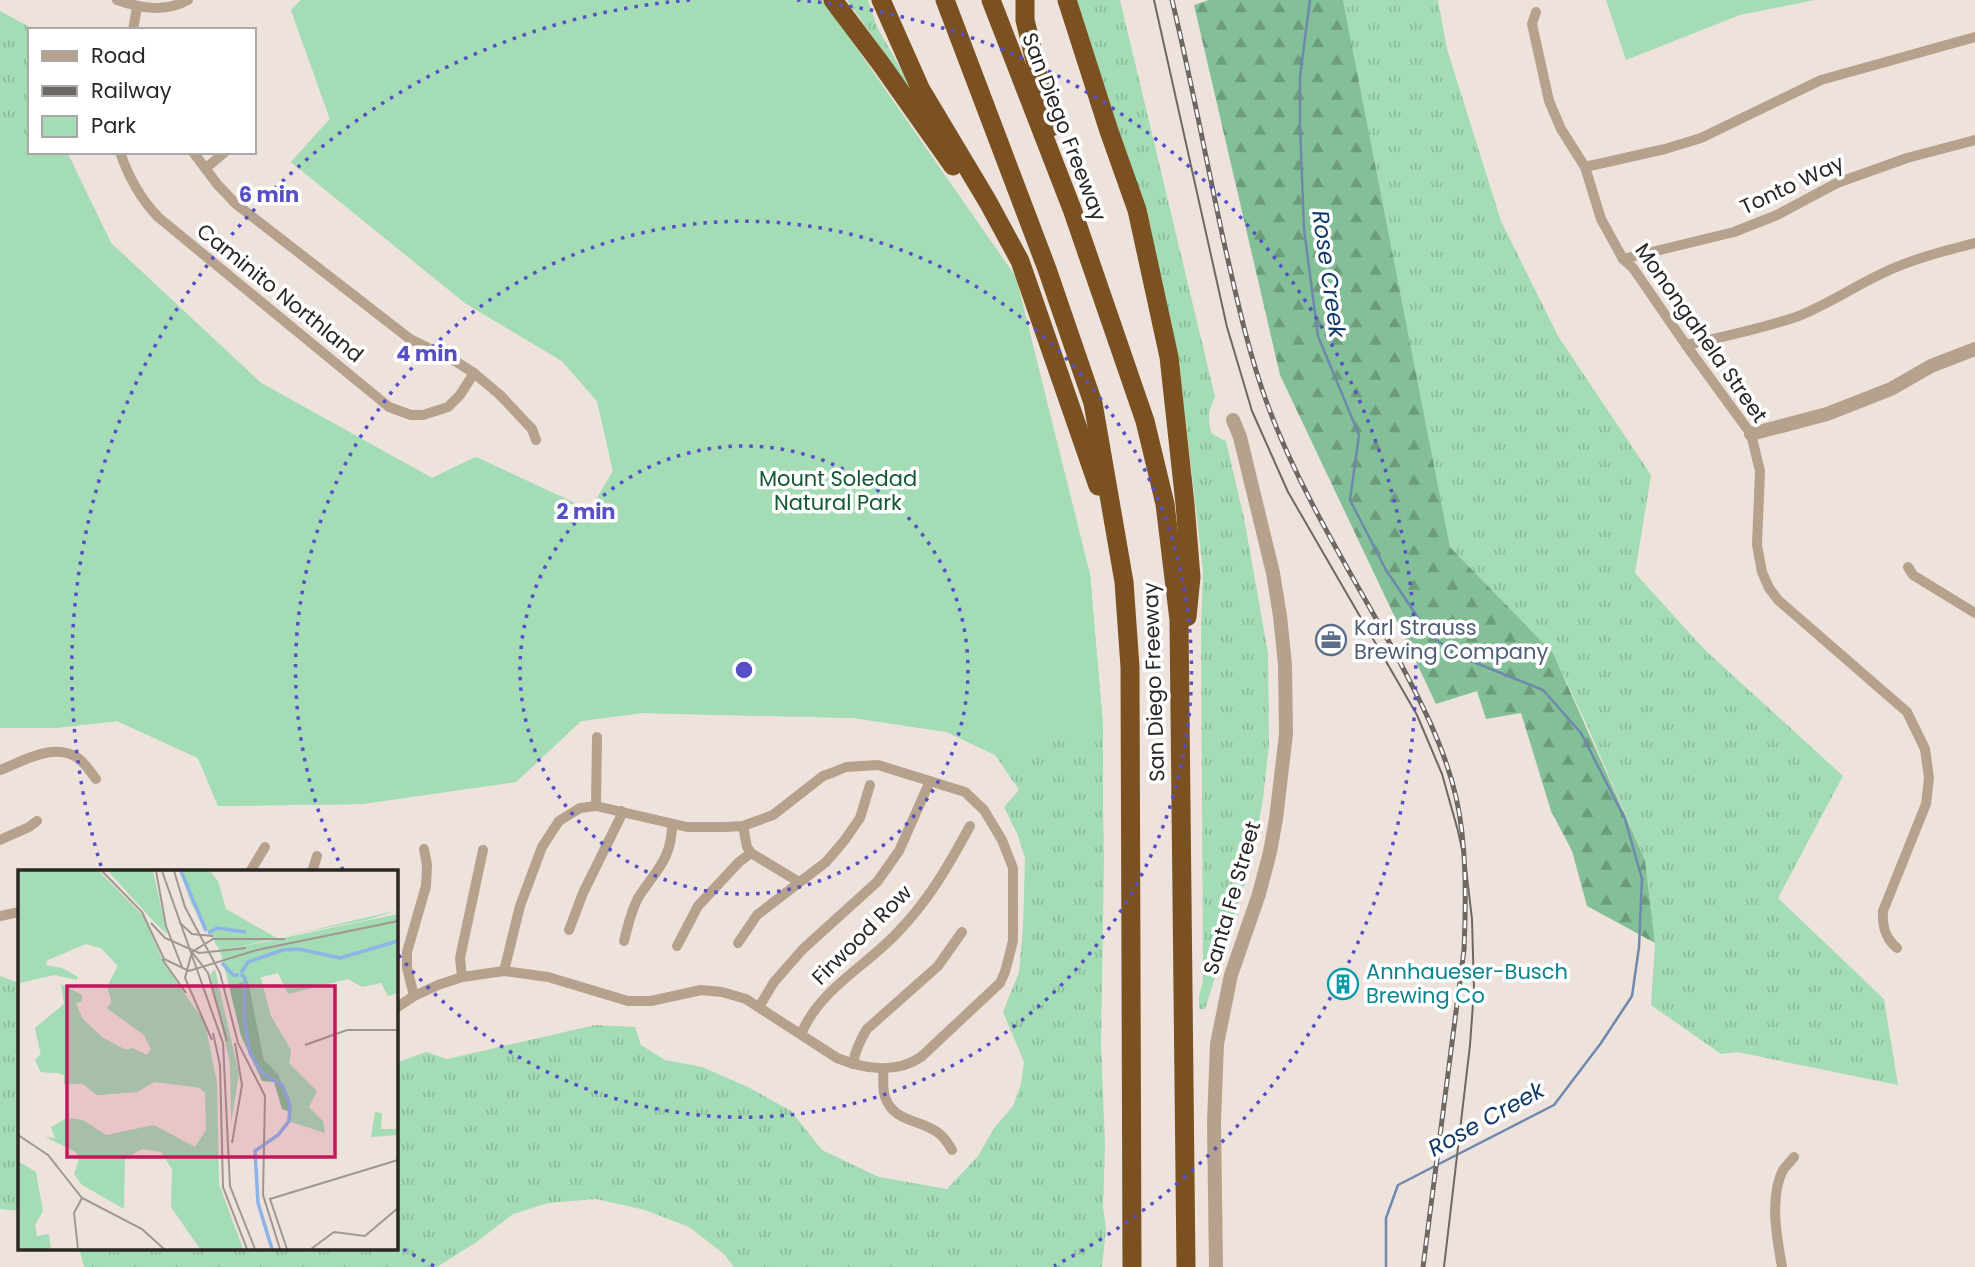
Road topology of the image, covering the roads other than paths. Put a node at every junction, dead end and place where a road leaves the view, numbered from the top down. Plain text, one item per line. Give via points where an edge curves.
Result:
1 (117, 0) edge
2 (188, 0) edge
3 (833, 0) edge
4 (881, 0) edge
5 (945, 0) edge
6 (991, 0) edge
7 (1024, 0) edge
8 (1067, 0) edge
9 (137, 7) junction
10 (1536, 12) dead end
11 (133, 28) edge
12 (1975, 37) edge
13 (1975, 140) edge
14 (121, 154) edge
15 (196, 154) edge
16 (223, 154) edge
17 (1585, 167) junction
18 (206, 168) junction
19 (1072, 209) junction
20 (1975, 243) edge
21 (1623, 259) junction
22 (1020, 261) junction
23 (1686, 345) junction
24 (1975, 349) edge
25 (474, 373) junction
26 (1233, 420) dead end
27 (1751, 434) junction
28 (536, 440) dead end
29 (1119, 548) junction
30 (1908, 567) dead end
31 (1975, 613) edge
32 (1179, 684) junction
33 (597, 737) dead end
34 (0, 770) edge
35 (96, 779) dead end
36 (930, 780) junction
37 (870, 785) dead end
38 (596, 806) junction
39 (621, 811) junction
40 (37, 821) dead end
41 (672, 824) junction
42 (743, 826) junction
43 (970, 826) dead end
44 (0, 840) edge
45 (265, 848) dead end
46 (424, 849) dead end
47 (483, 850) dead end
48 (751, 853) junction
49 (317, 856) dead end
50 (251, 870) edge
51 (313, 870) edge
52 (799, 882) junction
53 (18, 912) edge
54 (0, 916) edge
55 (569, 930) dead end
56 (961, 932) dead end
57 (624, 941) dead end
58 (738, 943) dead end
59 (677, 946) dead end
60 (1897, 948) dead end
61 (504, 971) junction
62 (462, 977) junction
63 (414, 996) junction
64 (397, 1007) edge
65 (759, 1007) junction
66 (801, 1034) junction
67 (853, 1064) junction
68 (883, 1069) junction
69 (952, 1150) dead end
70 (1794, 1157) dead end
71 (1132, 1267) edge
72 (1186, 1267) edge
73 (1216, 1267) edge
74 (1782, 1267) edge

1 - 9 street
2 - 9 street via 169,7
3 - 22 highway
4 - 22 highway via 921,90
5 - 29 highway, San Diego Freeway via 1093,403
6 - 19 highway, San Diego Freeway
7 - 19 highway
8 - 32 highway via 1137,210 1169,357 1191,577
9 - 11 street
10 - 17 street, Monongahela Street via 1532,24 1549,101
12 - 17 street via 1821,80 1701,138
13 - 21 street, Tonto Way via 1837,183 1734,232
14 - 25 street, Caminito Northland via 133,183 158,218 389,407 423,415 448,407
15 - 18 street
16 - 18 street
17 - 21 street, Monongahela Street via 1601,219
18 - 25 street via 236,204 410,339
19 - 32 highway, San Diego Freeway via 1145,421 1165,504 1179,620
20 - 23 street via 1883,273 1796,316
21 - 23 street, Monongahela Street
22 - 29 highway
23 - 27 street, Monongahela Street
24 - 27 street via 1827,414
25 - 28 street via 532,429
26 - 73 street, Santa Fe Street via 1275,584 1285,665 1286,734 1270,852 1231,975 1217,1044
27 - 60 street, Monongahela Street via 1760,471 1757,545 1769,588 1907,712 1925,748 1926,804 1883,911 1882,926
29 - 71 highway, San Diego Freeway via 1130,667
30 - 31 street via 1913,575
32 - 72 highway, San Diego Freeway
33 - 38 street
34 - 35 street via 48,751 61,752 78,759
36 - 42 street via 878,765 846,767 823,776 773,815
36 - 65 street via 900,851 877,882 803,949
36 - 68 street via 965,792 984,810 1002,840 1013,868 1013,941 1000,983 921,1057
37 - 52 street via 860,818 844,841
38 - 39 street
38 - 61 street via 580,808 559,821 542,847 520,906
39 - 41 street
39 - 55 street
40 - 44 street
41 - 42 street
41 - 57 street via 666,857 633,908
42 - 48 street
43 - 66 street, Firwood Row via 920,909 830,992
45 - 50 street
46 - 63 street via 426,886 407,952
47 - 62 street via 460,958
48 - 52 street
48 - 59 street via 698,906
49 - 51 street
52 - 58 street via 757,915
53 - 54 street
56 - 67 street via 938,966 867,1029
61 - 62 street
61 - 65 street via 548,977 628,1001 701,990 746,999
62 - 63 street
63 - 64 street
65 - 66 street
66 - 67 street
67 - 68 street
68 - 69 street via 884,1096 892,1110 942,1135
70 - 74 street via 1783,1171 1777,1191 1776,1232

